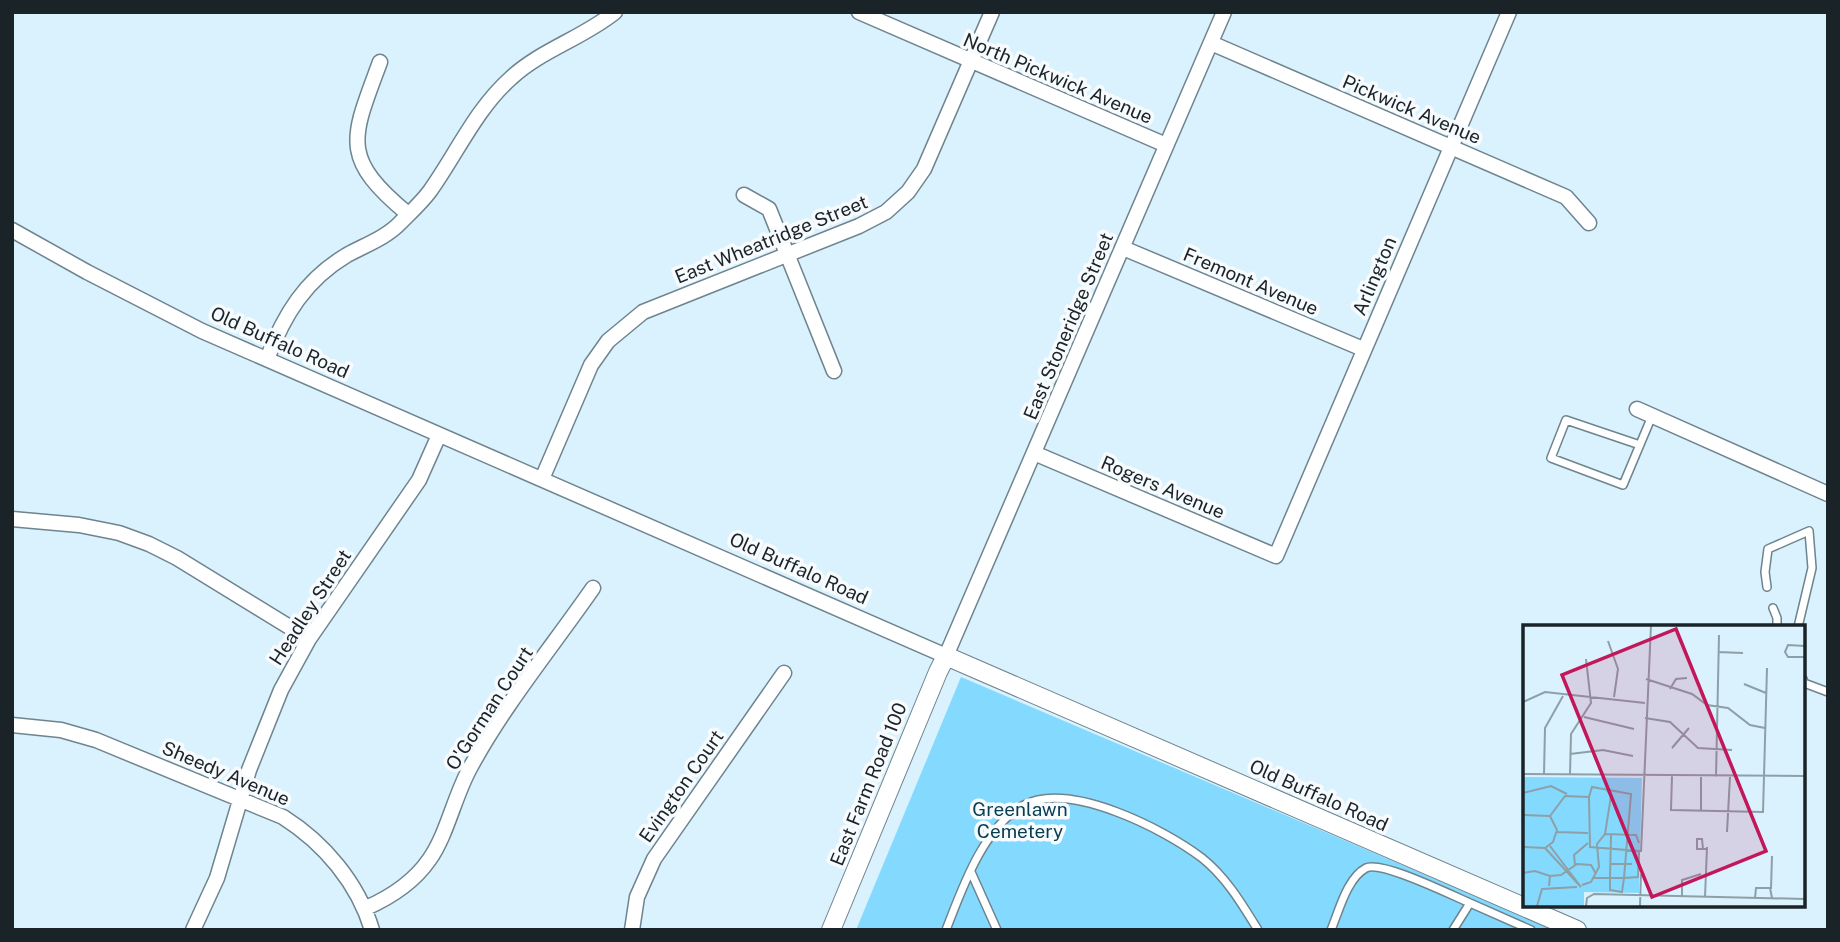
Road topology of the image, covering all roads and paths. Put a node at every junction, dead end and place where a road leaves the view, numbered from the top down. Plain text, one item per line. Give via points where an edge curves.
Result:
1 (615, 12) edge
2 (859, 12) edge
3 (992, 12) edge
4 (1224, 12) edge
5 (1509, 12) edge
6 (1211, 43) junction
7 (972, 61) junction
8 (380, 62) dead end
9 (1166, 145) junction
10 (1451, 147) junction
11 (744, 195) dead end
12 (408, 214) junction
13 (1589, 223) dead end
14 (12, 230) edge
15 (1123, 248) junction
16 (787, 254) junction
17 (1363, 349) junction
18 (267, 359) junction
19 (834, 371) dead end
20 (1637, 409) dead end
21 (1652, 416) junction
22 (439, 435) junction
23 (1640, 446) junction
24 (1034, 453) junction
25 (541, 479) junction
26 (1828, 494) edge
27 (12, 519) edge
28 (1276, 556) joint
29 (1767, 587) dead end
30 (593, 588) dead end
31 (1773, 608) dead end
32 (1777, 625) edge
33 (1798, 625) edge
34 (309, 639) junction
35 (946, 656) junction
36 (784, 673) dead end
37 (1805, 682) edge
38 (1828, 692) edge
39 (12, 724) edge
40 (241, 798) junction
41 (971, 872) junction
42 (1469, 903) junction
43 (1523, 907) edge
44 (1524, 907) edge
45 (366, 908) junction
46 (194, 930) edge
47 (372, 930) edge
48 (632, 930) edge
49 (831, 930) edge
50 (946, 930) edge
51 (997, 930) edge
52 (1258, 930) edge
53 (1331, 930) edge
54 (1453, 930) edge
55 (1531, 930) edge
56 (1577, 930) edge

1 - 12 street via 512,76 490,99 432,188
2 - 7 street, North Pickwick Avenue
3 - 7 street, East Wheatridge Street
4 - 6 street, East Stoneridge Street
5 - 10 street, Arlington
6 - 9 street, East Stoneridge Street
6 - 10 street, Pickwick Avenue
7 - 9 street, North Pickwick Avenue
7 - 16 street, East Wheatridge Street via 925,169 908,192 880,215
8 - 12 street via 358,121 357,148 375,183
9 - 15 street, East Stoneridge Street
10 - 13 street, Pickwick Avenue via 1566,197
10 - 17 street, Arlington
11 - 16 street via 769,209
12 - 18 street via 389,233 335,262 311,282 284,318
14 - 18 street, Old Buffalo Road via 176,319
15 - 17 street, Fremont Avenue
15 - 24 street, East Stoneridge Street
16 - 19 street
16 - 25 street, East Wheatridge Street via 643,312 619,331 591,365
17 - 28 street, Arlington
18 - 22 street, Old Buffalo Road
20 - 21 street
21 - 23 lane
21 - 26 street
22 - 25 street, Old Buffalo Road
22 - 34 street, Headley Street via 419,480
23 - 23 lane via 1623,485 1551,458 1566,420
24 - 28 street, Rogers Avenue
24 - 35 street, East Stoneridge Street
25 - 35 street, Old Buffalo Road
27 - 34 street via 79,525 149,544
29 - 33 lane via 1768,549 1809,531 1812,568
30 - 45 street, O'Gorman Court via 481,749 429,860 402,888
31 - 32 lane
34 - 40 street, Headley Street via 269,716
35 - 43 street, Old Buffalo Road
35 - 49 street, East Farm Road 100
36 - 48 street, Evington Court via 653,859 637,897
37 - 38 lane
39 - 40 street, Sheedy Avenue via 96,740
40 - 45 street, Sheedy Avenue via 283,817 308,835 330,856
40 - 46 street, Headley Street via 217,878
41 - 50 lane
41 - 51 lane
41 - 52 lane via 989,835 1006,818 1042,798 1069,798 1140,823 1202,858 1221,876
42 - 53 lane via 1389,869 1367,867 1352,881
42 - 54 lane
42 - 55 lane
44 - 56 street, Old Buffalo Road
45 - 47 street, Sheedy Avenue

